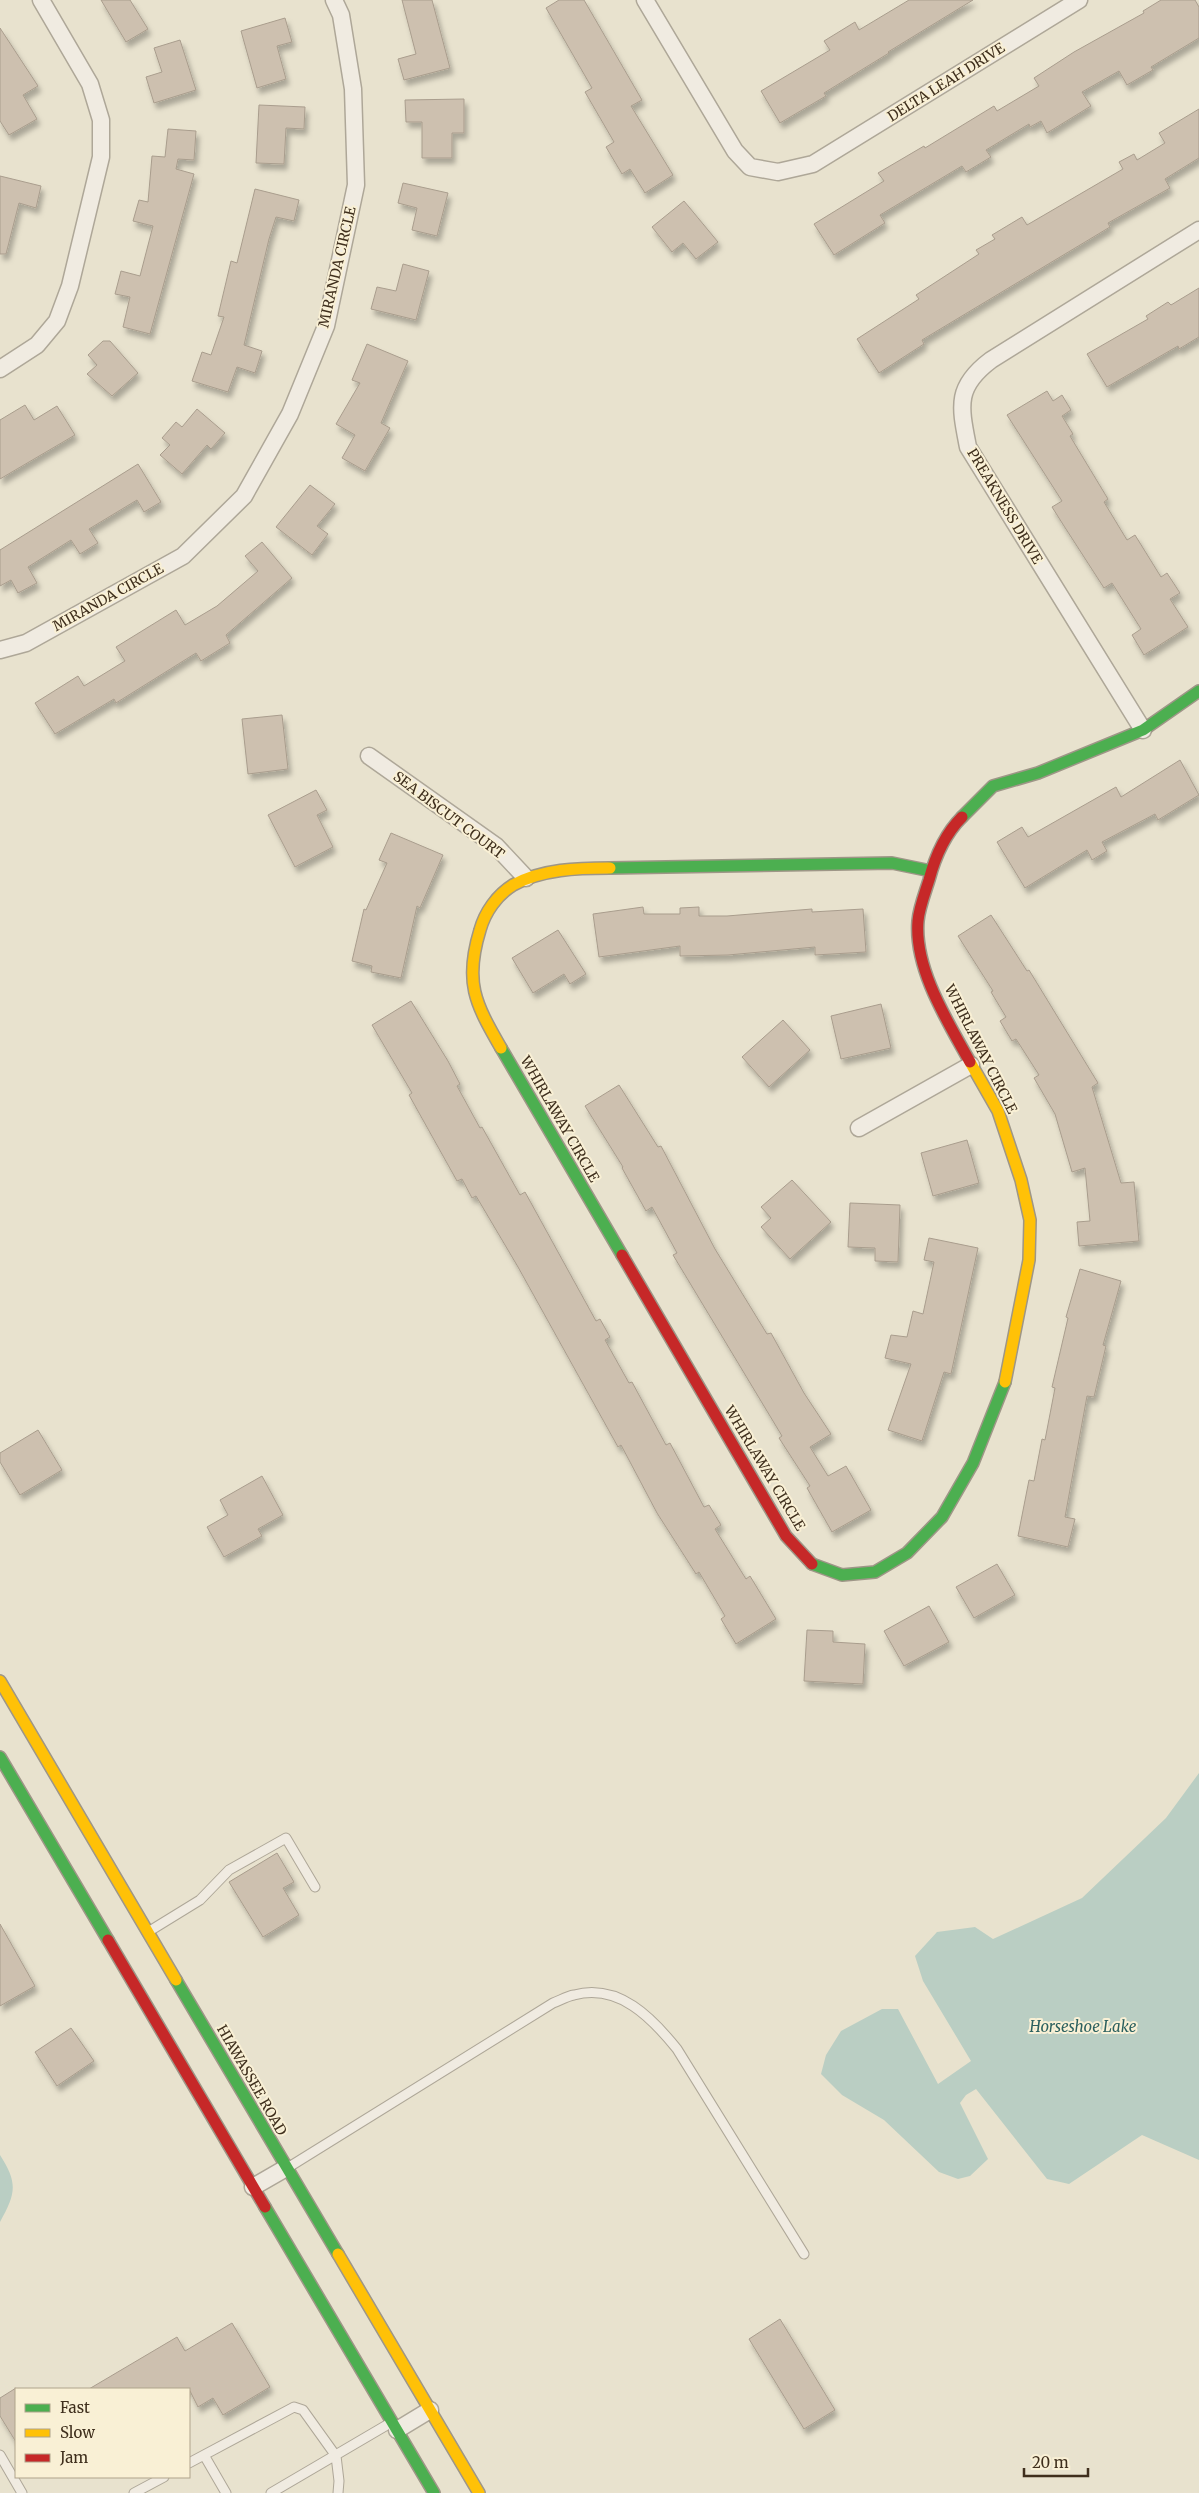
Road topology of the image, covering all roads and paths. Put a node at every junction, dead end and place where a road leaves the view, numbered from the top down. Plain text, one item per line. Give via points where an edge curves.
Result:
1 (41, 0) edge
2 (334, 0) edge
3 (645, 0) edge
4 (1079, 0) edge
5 (1199, 230) edge
6 (0, 369) edge
7 (0, 650) edge
8 (1199, 691) edge
9 (1143, 730) junction
10 (370, 756) dead end
11 (931, 872) junction
12 (526, 878) junction
13 (971, 1065) junction
14 (859, 1128) dead end
15 (0, 1681) edge
16 (0, 1757) edge
17 (315, 1887) dead end
18 (148, 1932) junction
19 (286, 2168) junction
20 (253, 2187) junction
21 (804, 2254) dead end
22 (430, 2410) junction
23 (395, 2426) junction
24 (0, 2455) edge
25 (204, 2455) junction
26 (336, 2456) junction
27 (190, 2462) edge
28 (162, 2478) edge
29 (22, 2493) edge
30 (134, 2493) edge
31 (226, 2493) edge
32 (271, 2493) edge
33 (338, 2493) edge
34 (434, 2493) edge
35 (479, 2493) edge

1 - 6 street via 90,84 101,120 101,157 70,286 57,321 36,345
2 - 7 street, MIRANDA CIRCLE via 341,16 352,89 356,185 326,326 290,414 244,496 183,556 26,643
3 - 4 street, DELTA LEAH DRIVE via 735,151 750,167 778,172 813,164
5 - 9 street, PREAKNESS DRIVE via 991,360 975,372 963,392 962,416 968,447
8 - 9 street
9 - 11 street via 1038,773 993,786 948,831
10 - 12 street, SEA BISCUT COURT via 496,846
11 - 12 street, WHIRLAWAY CIRCLE via 892,863 580,868
11 - 13 street, WHIRLAWAY CIRCLE via 918,921 923,966 942,1012
12 - 13 street, WHIRLAWAY CIRCLE via 498,897 480,926 470,968 482,1014 786,1536 812,1565 842,1575 875,1572 907,1553 942,1517 973,1463 1004,1389 1029,1260 1030,1220 998,1111
13 - 14 street
15 - 18 street, HIAWASSEE ROAD
16 - 20 street
17 - 18 lane via 286,1838 229,1870 200,1900
18 - 19 street, HIAWASSEE ROAD
19 - 20 street
19 - 21 lane via 552,2003 574,1994 597,1993 622,1999 654,2020 677,2049
19 - 22 street, HIAWASSEE ROAD
20 - 23 street
22 - 23 street
22 - 35 street, HIAWASSEE ROAD
23 - 26 lane
23 - 34 street
24 - 29 lane
25 - 26 lane via 294,2407 303,2410
25 - 27 lane
25 - 31 lane
26 - 32 lane
26 - 33 lane
28 - 30 lane

